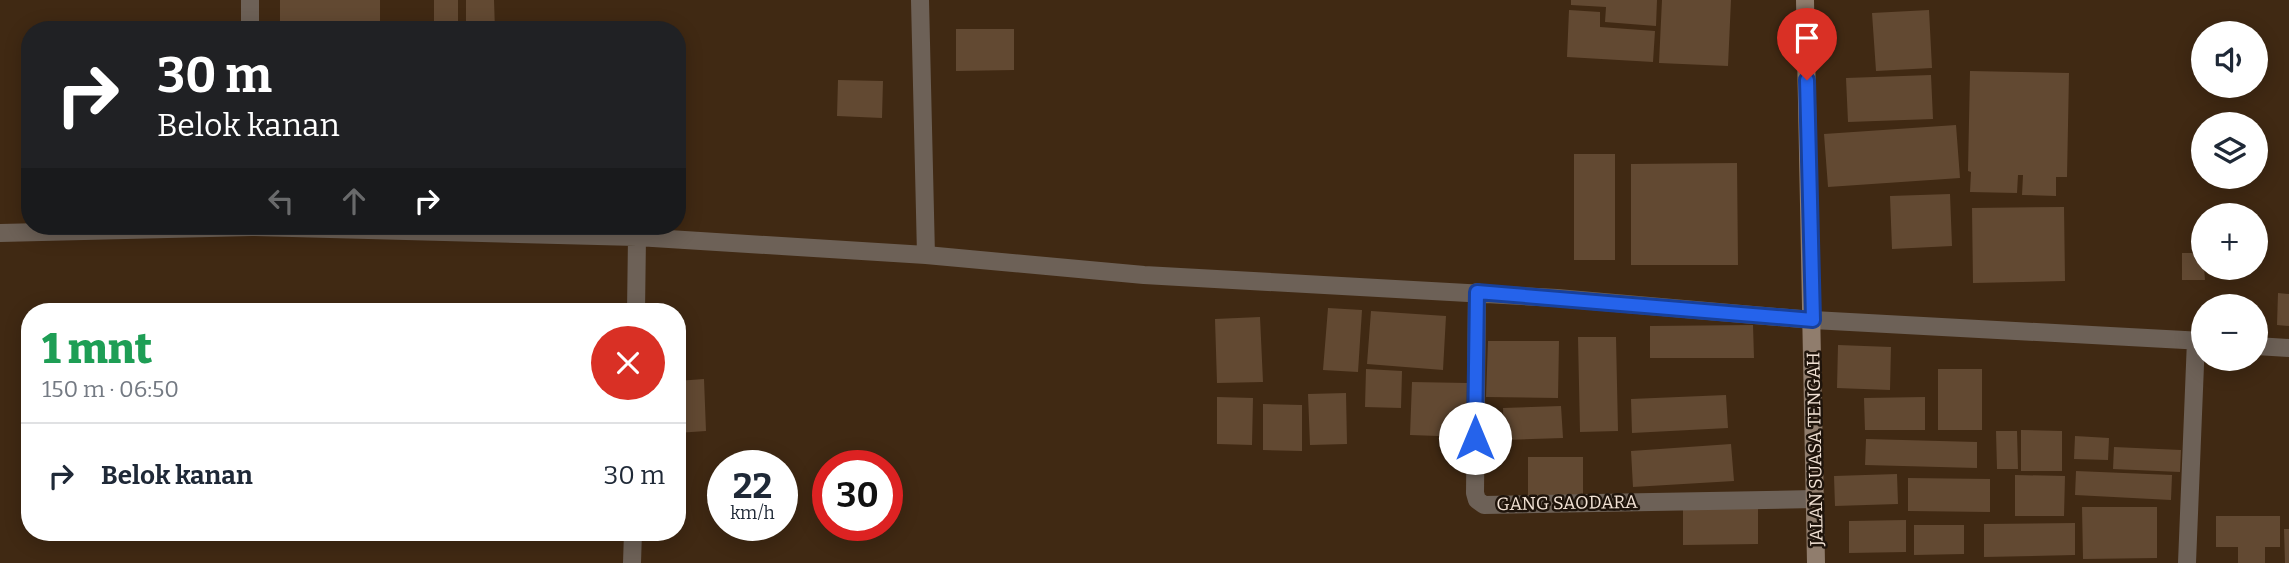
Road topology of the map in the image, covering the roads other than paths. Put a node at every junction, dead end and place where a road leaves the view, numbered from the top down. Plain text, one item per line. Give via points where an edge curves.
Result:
1 (250, 0) edge
2 (920, 0) edge
3 (1805, 0) edge
4 (250, 21) edge
5 (21, 232) edge
6 (0, 233) edge
7 (568, 235) edge
8 (638, 237) junction
9 (926, 255) junction
10 (1477, 297) junction
11 (636, 303) edge
12 (1813, 320) junction
13 (2191, 341) edge
14 (2268, 346) edge
15 (2289, 348) edge
16 (2197, 371) edge
17 (1815, 499) junction
18 (633, 541) edge
19 (632, 563) edge
20 (1816, 563) edge
21 (2187, 563) edge

1 - 4 street
2 - 9 street
3 - 12 street, JALAN SUASA TENGAH
5 - 6 street
7 - 8 street
8 - 9 street
8 - 11 street
9 - 10 street
10 - 12 street
10 - 17 street, GANG SAODARA via 1475,493 1484,505
12 - 13 street
12 - 17 street, JALAN SUASA TENGAH
14 - 15 street
16 - 21 street
17 - 20 street, JALAN SUASA TENGAH
18 - 19 street

